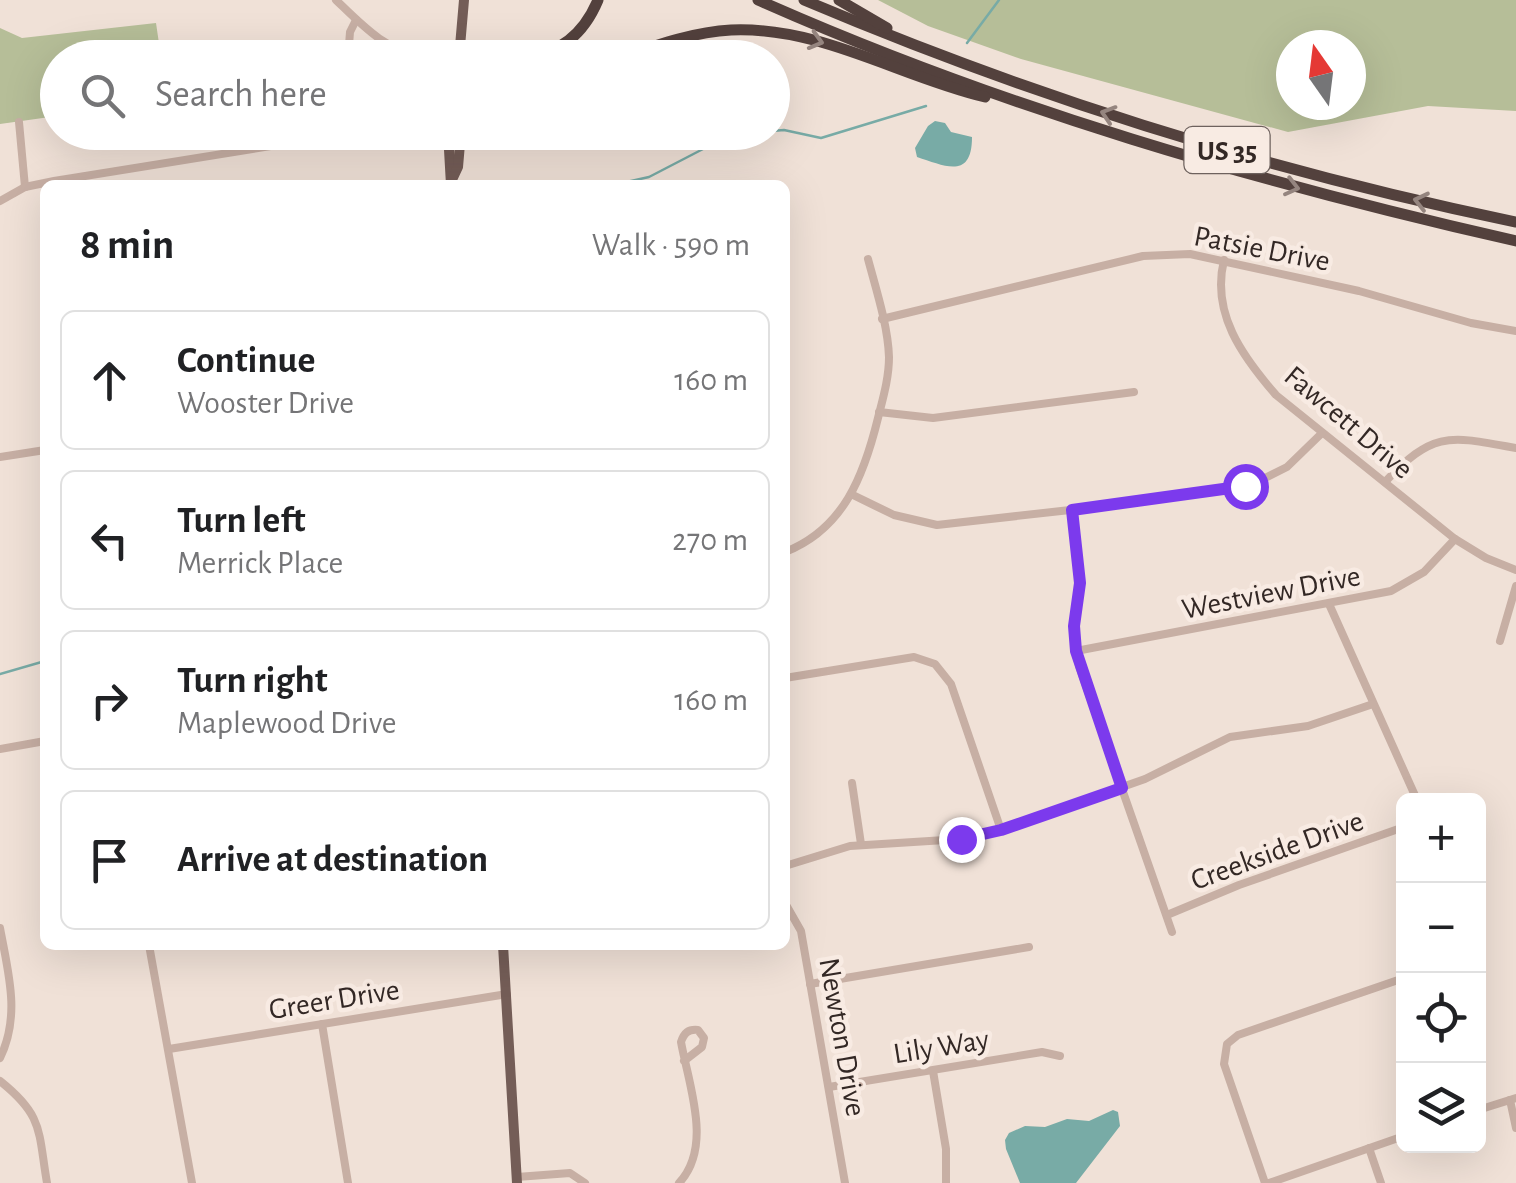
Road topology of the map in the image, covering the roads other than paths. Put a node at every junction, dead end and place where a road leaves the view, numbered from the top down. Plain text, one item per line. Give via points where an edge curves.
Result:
1 (336, 0) edge
2 (464, 0) edge
3 (598, 0) edge
4 (758, 0) edge
5 (804, 0) edge
6 (839, 0) edge
7 (356, 20) junction
8 (349, 40) edge
9 (382, 40) edge
10 (461, 40) edge
11 (566, 40) edge
12 (681, 40) edge
13 (944, 57) junction
14 (1032, 107) junction
15 (19, 122) dead end
16 (247, 150) edge
17 (447, 150) edge
18 (459, 150) edge
19 (67, 180) edge
20 (450, 180) edge
21 (453, 180) edge
22 (40, 184) edge
23 (25, 187) junction
24 (0, 201) edge
25 (1516, 222) edge
26 (1516, 240) edge
27 (868, 258) dead end
28 (1224, 260) junction
29 (882, 319) junction
30 (1516, 331) edge
31 (1134, 392) dead end
32 (880, 412) junction
33 (1322, 432) junction
34 (1516, 448) edge
35 (40, 451) edge
36 (0, 457) edge
37 (1385, 482) junction
38 (852, 495) junction
39 (1072, 510) junction
40 (1456, 539) junction
41 (790, 549) edge
42 (1516, 570) edge
43 (1516, 586) edge
44 (1329, 604) junction
45 (1500, 641) dead end
46 (1076, 651) junction
47 (790, 677) edge
48 (1373, 704) junction
49 (40, 742) edge
50 (0, 749) edge
51 (852, 783) dead end
52 (1122, 788) junction
53 (1414, 793) edge
54 (1001, 830) junction
55 (1396, 831) edge
56 (861, 844) junction
57 (790, 864) edge
58 (790, 912) edge
59 (1167, 916) junction
60 (0, 930) edge
61 (1172, 932) dead end
62 (1029, 947) dead end
63 (150, 950) edge
64 (503, 950) edge
65 (1396, 981) edge
66 (810, 984) junction
67 (507, 994) junction
68 (322, 1024) junction
69 (169, 1049) junction
70 (1060, 1056) dead end
71 (0, 1058) edge
72 (684, 1061) dead end
73 (933, 1071) junction
74 (0, 1081) edge
75 (829, 1087) junction
76 (1513, 1099) edge
77 (1486, 1107) edge
78 (1516, 1128) edge
79 (1396, 1139) edge
80 (1369, 1148) junction
81 (562, 1174) junction
82 (517, 1180) edge
83 (47, 1183) edge
84 (192, 1183) edge
85 (348, 1183) edge
86 (544, 1183) edge
87 (586, 1183) edge
88 (678, 1183) edge
89 (846, 1183) edge
90 (946, 1183) edge
91 (1267, 1183) edge
92 (1382, 1183) edge

1 - 7 street
2 - 10 main road
3 - 11 highway via 588,24
4 - 14 highway, US 35
5 - 13 highway, US 35
6 - 13 highway
7 - 8 street
7 - 9 street
12 -> 14 highway via 730,30 811,38 966,92
25 -> 13 highway, US 35 via 1227,150
14 -> 26 highway, US 35 via 1275,183
15 - 23 street
16 - 19 street
17 - 20 main road
18 - 21 main road
22 - 23 street
23 - 24 street
27 - 29 street
28 - 29 street, Patsie Drive via 1143,256
28 - 30 street, Patsie Drive
28 - 33 street, Fawcett Drive via 1219,286 1228,325 1276,395
29 - 32 street via 889,358
31 - 32 street via 933,418
32 - 38 street
33 - 37 street, Fawcett Drive
33 - 39 street via 1286,467 1253,484
34 - 37 street via 1436,442 1407,458
35 - 36 street
37 - 40 street, Fawcett Drive
38 - 39 street via 936,525
38 - 41 street via 822,530
39 - 46 street via 1080,583
40 - 42 street, Fawcett Drive
40 - 44 street, Westview Drive via 1397,588
43 - 45 street
44 - 46 street, Westview Drive
44 - 48 street
46 - 52 street
47 - 54 street via 908,658 935,664 950,684
48 - 52 street via 1308,726 1230,737
48 - 53 street
49 - 50 street
51 - 56 street
52 - 54 street
52 - 59 street
54 - 56 street
55 - 59 street, Creekside Drive
56 - 57 street
58 - 66 street, Newton Drive via 801,931
59 - 61 street
60 - 71 street via 13,1011
62 - 66 street
63 - 69 street
64 - 67 main road
65 - 91 street via 1238,1035 1225,1048 1224,1064
66 - 75 street, Newton Drive
67 - 68 street, Greer Drive
67 - 82 main road
68 - 69 street, Greer Drive
68 - 85 street
69 - 84 street
70 - 73 street, Lily Way via 1042,1052
72 - 88 street via 698,1140
73 - 75 street, Lily Way
73 - 90 street
74 - 83 street via 32,1112
75 - 89 street, Newton Drive
76 - 77 street
76 - 78 street
79 - 80 street
80 - 91 street
80 - 92 street
81 - 82 street
81 - 86 street
81 - 87 street

